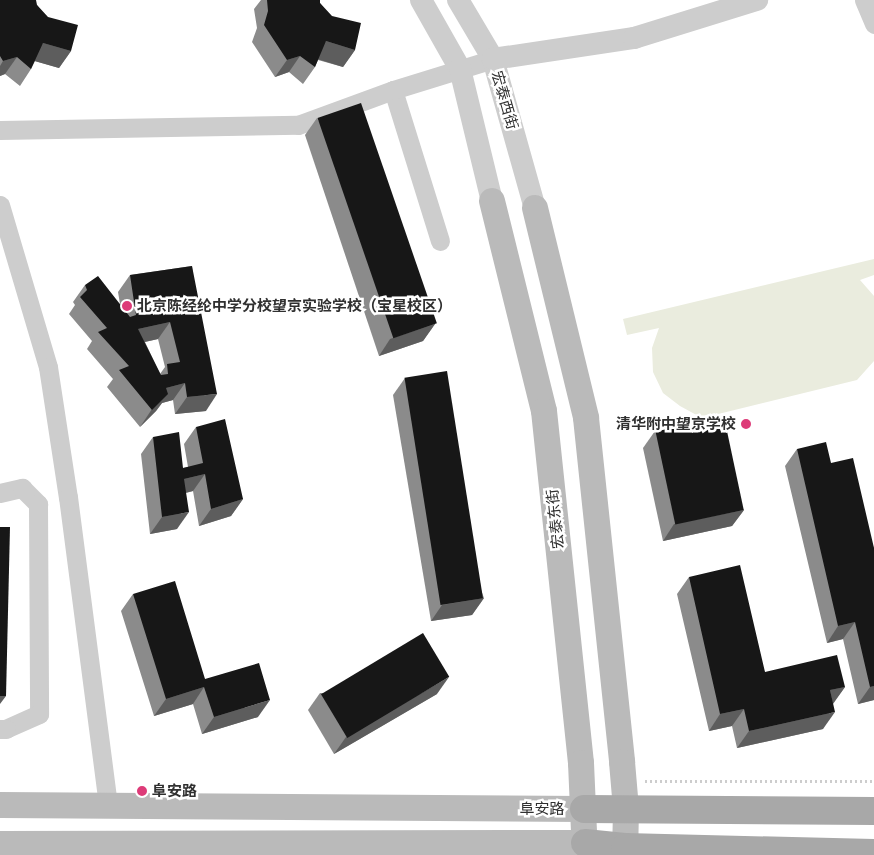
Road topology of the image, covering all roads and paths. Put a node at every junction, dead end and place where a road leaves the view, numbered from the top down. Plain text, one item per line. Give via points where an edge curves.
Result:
1 (421, 0) edge
2 (458, 0) edge
3 (757, 0) edge
4 (864, 0) edge
5 (874, 24) edge
6 (493, 59) junction
7 (460, 69) junction
8 (393, 90) junction
9 (0, 130) edge
10 (492, 201) joint
11 (0, 205) edge
12 (534, 208) joint
13 (440, 240) dead end
14 (0, 493) edge
15 (0, 729) edge
16 (624, 780) junction
17 (874, 781) edge
18 (0, 805) edge
19 (108, 805) junction
20 (584, 809) junction
21 (626, 809) junction
22 (874, 811) edge
23 (0, 844) edge
24 (585, 849) edge
25 (107, 850) edge
26 (625, 851) edge
27 (874, 853) edge

1 - 7 street
2 - 6 street, 宏泰西街
3 - 6 street via 634,38
4 - 5 street
6 - 7 street
6 - 12 street, 宏泰西街
7 - 8 street
7 - 10 street
8 - 9 street via 298,125
8 - 13 street
10 - 20 main road, 宏泰东街 via 544,411
11 - 19 street via 48,367 70,507
12 - 16 main road via 586,418
14 - 15 street via 22,488 38,504 40,714
16 - 17 path
16 - 21 main road
18 - 19 main road, 阜安路
19 - 20 main road, 阜安路
20 - 21 main road, 阜安路
20 - 24 main road, 宏泰东街
21 - 22 main road, 阜安路
21 - 26 main road
23 - 25 main road
24 - 25 main road
24 - 26 main road
26 - 27 main road

